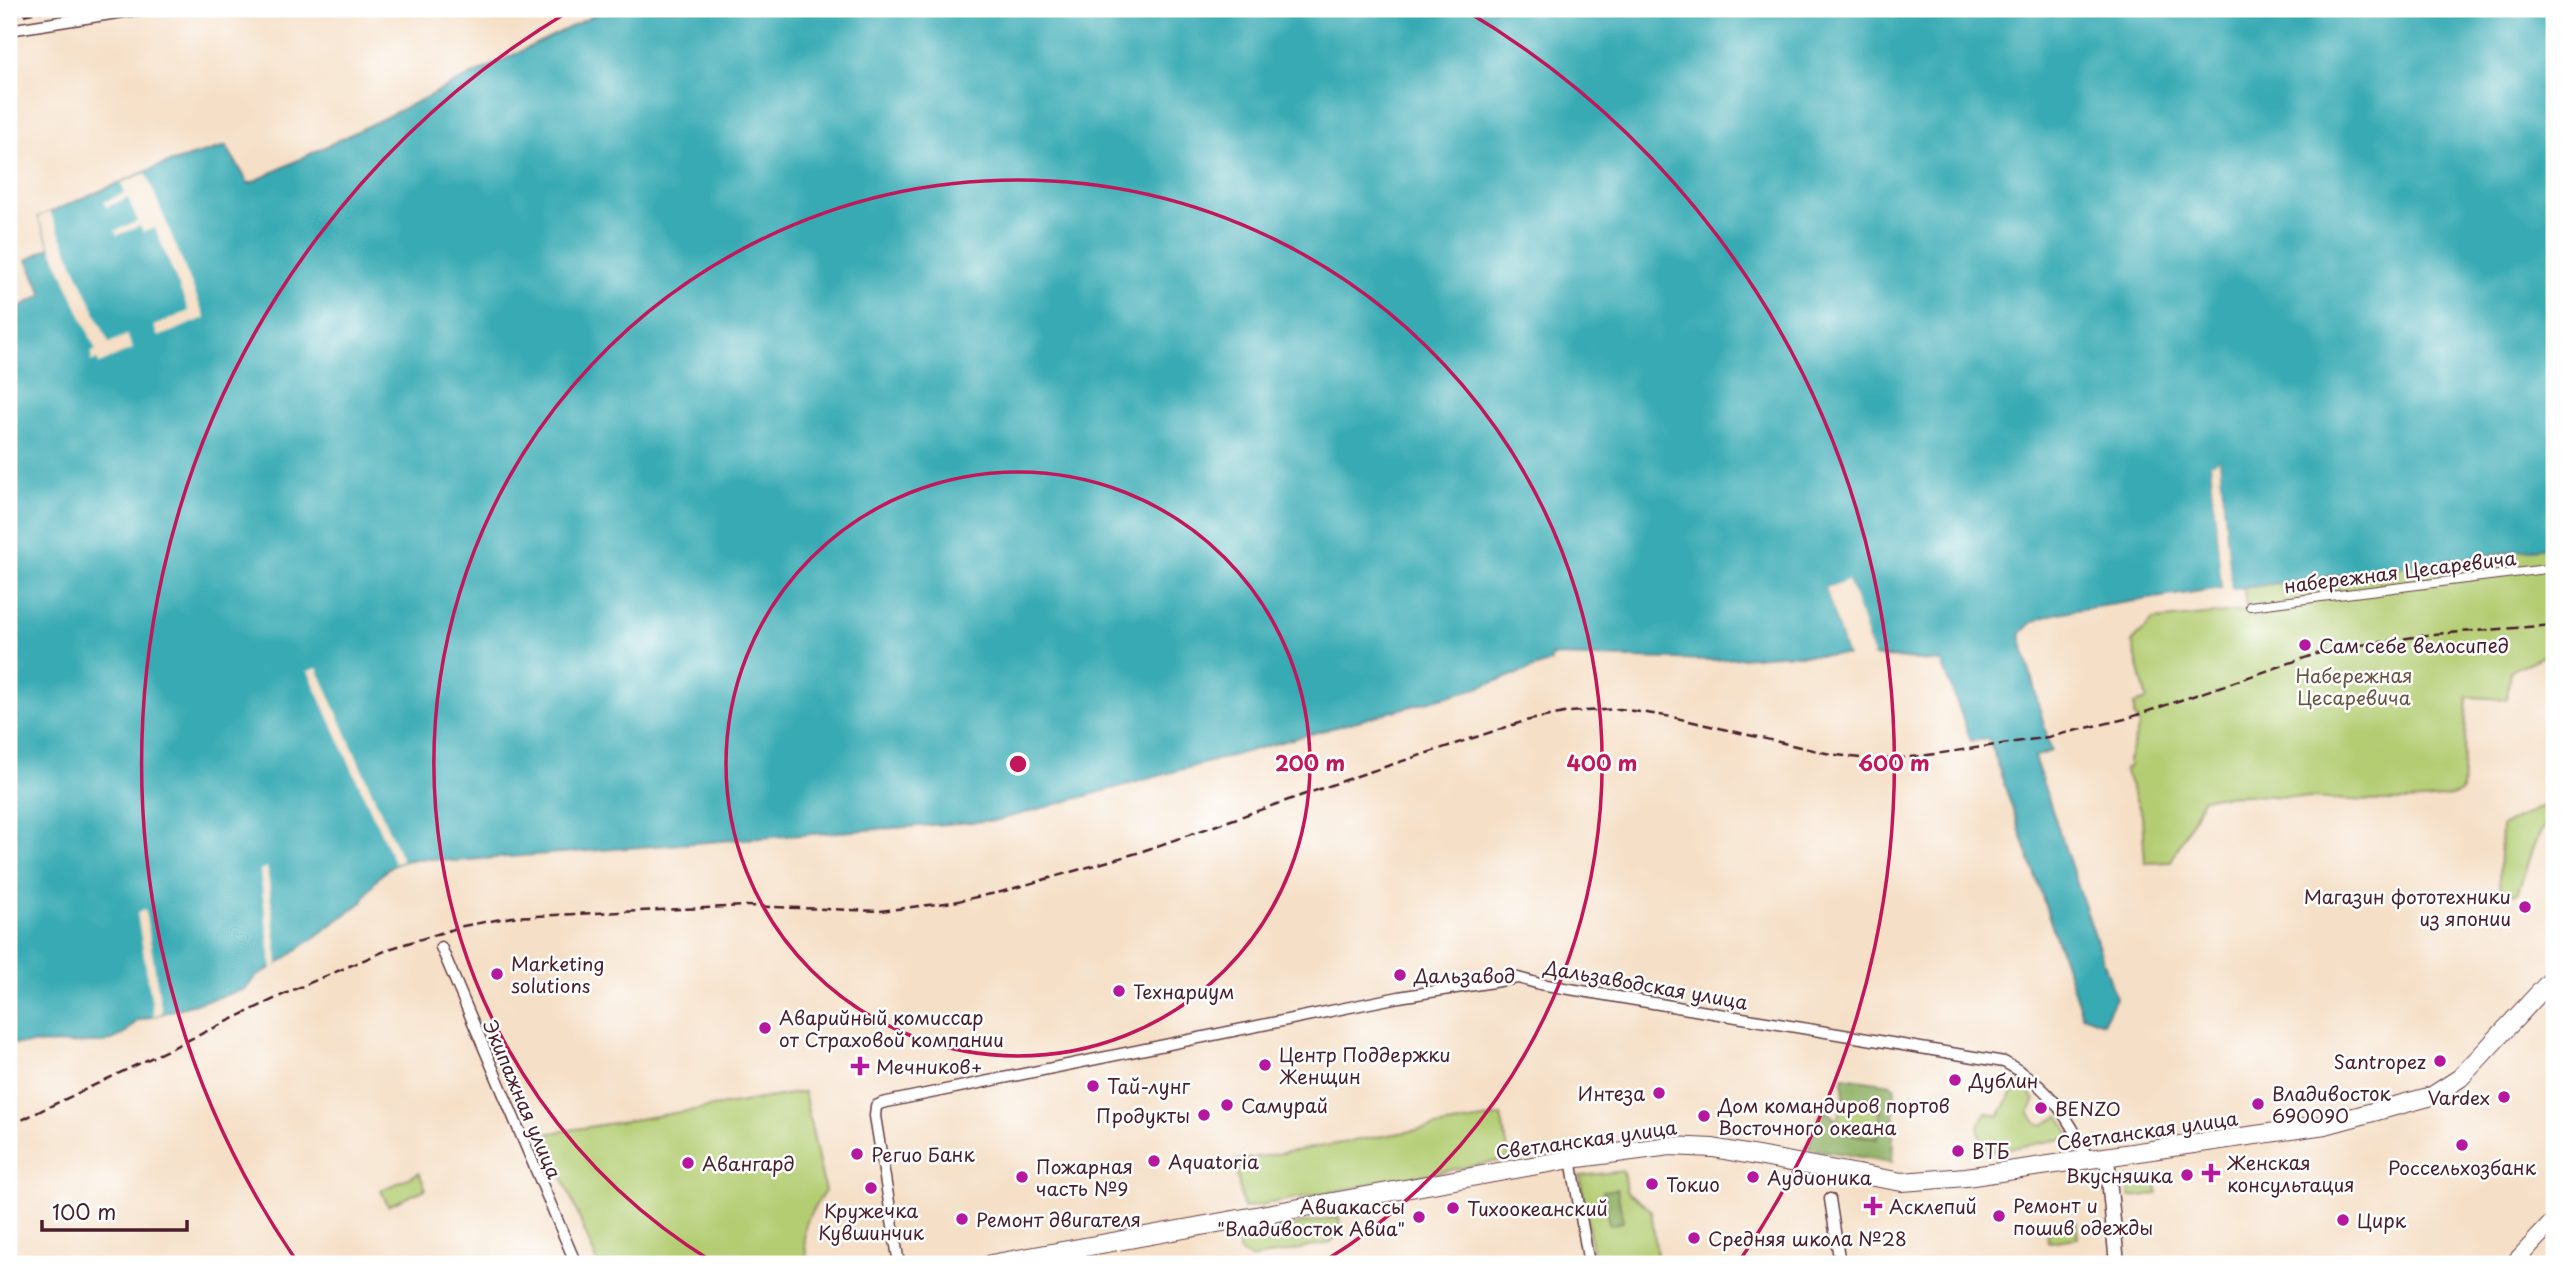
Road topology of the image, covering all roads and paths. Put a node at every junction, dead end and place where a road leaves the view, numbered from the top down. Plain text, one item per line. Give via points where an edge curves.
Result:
1 (142, 9) edge
2 (9, 30) edge
3 (2554, 568) edge
4 (2250, 606) dead end
5 (440, 947) dead end
6 (2554, 977) edge
7 (2107, 1157) junction
8 (1571, 1159) junction
9 (2088, 1159) junction
10 (1830, 1199) dead end
11 (2554, 1220) edge
12 (576, 1264) edge
13 (899, 1264) edge
14 (991, 1264) edge
15 (1589, 1264) edge
16 (1840, 1264) edge
17 (2117, 1264) edge
18 (2513, 1264) edge

1 - 2 street
3 - 4 street, набережная Цесаревича
5 - 12 street, Экипажная улица
6 - 7 main road, Светланская улица via 2460,1078 2432,1096 2325,1125
7 - 9 main road, Светланская улица
7 - 17 street
8 - 9 main road, Светланская улица via 1665,1146 1713,1148 1902,1182
8 - 14 main road, Светланская улица
8 - 15 street
9 - 13 street, Дальзаводская улица via 2057,1103 2028,1075 2004,1062 1518,978 1399,997 887,1100 876,1106 875,1116
10 - 16 street
11 - 18 main road

